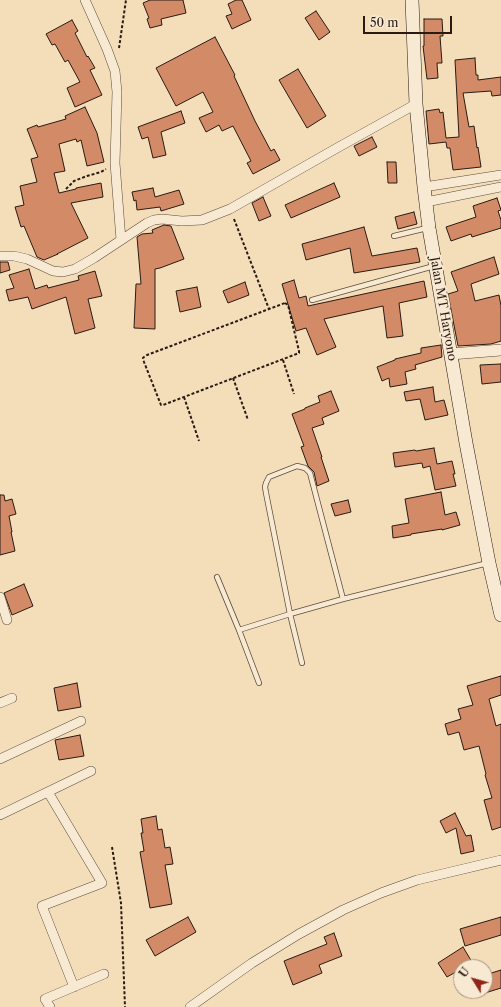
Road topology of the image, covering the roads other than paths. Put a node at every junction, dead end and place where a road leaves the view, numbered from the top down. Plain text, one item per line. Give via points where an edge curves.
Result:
1 (85, 0) edge
2 (412, 0) edge
3 (416, 104) junction
4 (501, 175) edge
5 (424, 187) junction
6 (501, 187) edge
7 (426, 202) junction
8 (430, 228) junction
9 (394, 236) dead end
10 (121, 240) junction
11 (0, 256) edge
12 (435, 265) junction
13 (312, 300) dead end
14 (501, 350) edge
15 (451, 354) junction
16 (490, 563) junction
17 (217, 577) dead end
18 (499, 594) edge
19 (0, 597) edge
20 (343, 599) junction
21 (290, 614) junction
22 (501, 615) edge
23 (7, 620) dead end
24 (239, 630) junction
25 (302, 663) dead end
26 (259, 683) dead end
27 (12, 698) dead end
28 (0, 703) edge
29 (80, 721) dead end
30 (0, 759) edge
31 (92, 771) dead end
32 (48, 792) junction
33 (0, 815) edge
34 (501, 860) edge
35 (104, 974) dead end
36 (74, 987) junction
37 (50, 1007) edge
38 (190, 1007) edge

1 - 10 street via 115,72 115,163
2 - 3 main road, Jalan MT Haryono
3 - 5 main road, Jalan MT Haryono
3 - 10 street via 230,209 202,220 154,220
4 - 5 street
5 - 7 main road, Jalan MT Haryono
6 - 7 street
7 - 8 main road, Jalan MT Haryono
8 - 9 lane
8 - 12 main road, Jalan MT Haryono
10 - 11 street via 75,269 63,272 53,271 27,259
12 - 13 lane
12 - 15 main road, Jalan MT Haryono
14 - 15 street
15 - 16 main road, Jalan MT Haryono
16 - 18 main road, Jalan MT Haryono
16 - 20 lane
17 - 24 lane
18 - 22 main road, Jalan MT Haryono
19 - 23 street
20 - 21 lane
20 - 21 lane via 310,473 305,468 297,466 269,477 265,487
21 - 24 lane
21 - 25 lane
24 - 26 lane
27 - 28 street
29 - 30 street
31 - 32 street
32 - 33 street
32 - 36 street via 102,883 42,906
34 - 38 street via 417,880 343,910 252,963
35 - 36 street
36 - 37 street via 45,999

